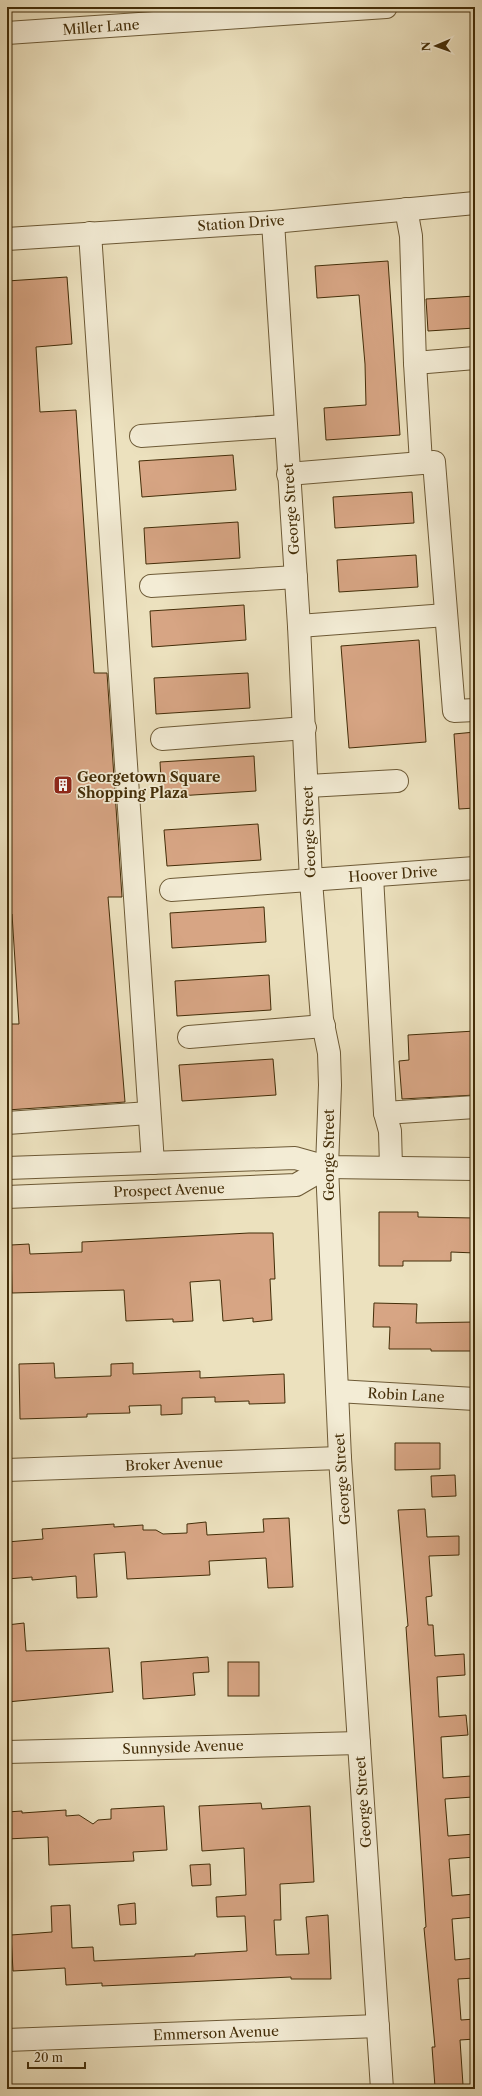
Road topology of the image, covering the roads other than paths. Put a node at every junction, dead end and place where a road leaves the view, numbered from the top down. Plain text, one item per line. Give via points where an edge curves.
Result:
1 (386, 7) edge
2 (229, 13) edge
3 (7, 33) edge
4 (475, 203) edge
5 (406, 208) junction
6 (273, 222) junction
7 (90, 233) junction
8 (7, 239) edge
9 (475, 358) edge
10 (415, 363) junction
11 (285, 426) junction
12 (141, 436) dead end
13 (421, 463) junction
14 (288, 474) junction
15 (296, 577) junction
16 (151, 586) dead end
17 (446, 615) junction
18 (299, 626) junction
19 (475, 710) edge
20 (305, 728) junction
21 (162, 739) dead end
22 (397, 781) dead end
23 (308, 786) junction
24 (475, 868) edge
25 (372, 876) junction
26 (311, 881) junction
27 (171, 890) dead end
28 (324, 1026) junction
29 (189, 1037) dead end
30 (475, 1107) edge
31 (149, 1113) junction
32 (385, 1114) junction
33 (7, 1123) edge
34 (153, 1163) junction
35 (327, 1167) junction
36 (391, 1167) junction
37 (7, 1168) edge
38 (475, 1169) edge
39 (7, 1197) edge
40 (337, 1391) junction
41 (475, 1399) edge
42 (340, 1458) junction
43 (7, 1470) edge
44 (359, 1743) junction
45 (7, 1752) edge
46 (378, 2026) junction
47 (7, 2040) edge
48 (382, 2089) edge

1 - 2 street, Miller Lane
2 - 3 street, Miller Lane
4 - 5 street, Station Drive
5 - 6 street, Station Drive
5 - 10 street via 411,236
6 - 7 street, Station Drive
6 - 11 street, George Street
7 - 8 street, Station Drive
7 - 31 street
9 - 10 street
10 - 13 street
11 - 12 street
11 - 14 street, George Street
13 - 14 street
13 - 17 street via 434,462
14 - 15 street, George Street
15 - 16 street
15 - 18 street, George Street
17 - 18 street
17 - 19 street via 454,711
18 - 20 street, George Street
20 - 21 street
20 - 23 street, George Street
22 - 23 street
23 - 26 street, George Street
24 - 25 street, Hoover Drive
25 - 26 street, Hoover Drive
25 - 32 street
26 - 27 street, Hoover Drive
26 - 28 street, George Street
28 - 29 street
28 - 35 street, George Street via 329,1053 330,1085
30 - 32 street
31 - 33 street
31 - 34 street
32 - 36 street via 390,1131
34 - 35 street, Prospect Avenue via 296,1158
34 - 37 street, Prospect Avenue
35 - 36 street, Prospect Avenue
35 - 39 street, Prospect Avenue via 296,1185
35 - 40 street, George Street
36 - 38 street, Prospect Avenue
40 - 41 street, Robin Lane
40 - 42 street, George Street
42 - 43 street, Broker Avenue
42 - 44 street, George Street
44 - 45 street, Sunnyside Avenue
44 - 46 street, George Street
46 - 47 street, Emmerson Avenue
46 - 48 street, George Street

